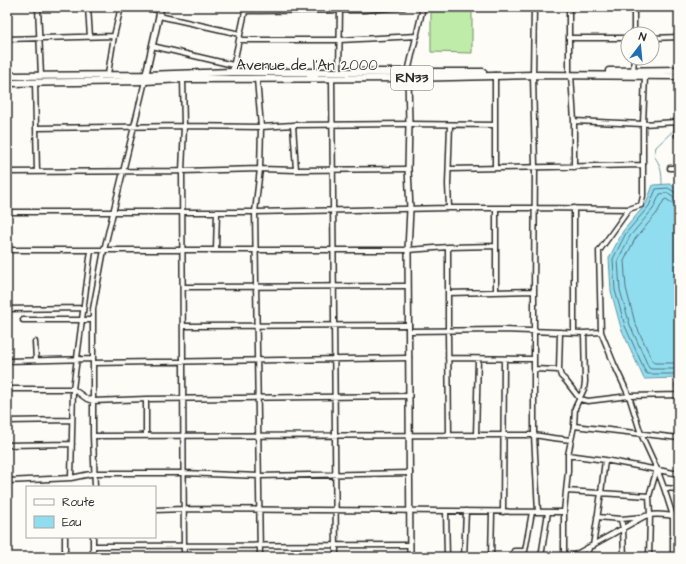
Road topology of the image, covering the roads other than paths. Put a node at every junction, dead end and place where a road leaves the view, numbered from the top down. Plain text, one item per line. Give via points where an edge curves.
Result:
1 (38, 7) edge
2 (88, 7) edge
3 (121, 7) edge
4 (147, 7) edge
5 (404, 7) edge
6 (423, 7) edge
7 (534, 7) edge
8 (569, 7) edge
9 (600, 7) edge
10 (634, 7) edge
11 (245, 9) edge
12 (340, 9) edge
13 (364, 9) edge
14 (160, 11) edge
15 (634, 26) edge
16 (240, 34) junction
17 (114, 36) junction
18 (417, 36) junction
19 (90, 37) junction
20 (679, 37) edge
21 (40, 38) junction
22 (569, 38) junction
23 (620, 38) edge
24 (660, 38) edge
25 (7, 39) edge
26 (239, 40) junction
27 (340, 40) junction
28 (152, 46) junction
29 (234, 65) junction
30 (633, 66) edge
31 (679, 70) edge
32 (633, 71) junction
33 (232, 72) junction
34 (339, 73) junction
35 (533, 73) junction
36 (570, 73) junction
37 (108, 74) junction
38 (408, 75) junction
39 (495, 75) junction
40 (7, 76) edge
41 (41, 76) junction
42 (645, 76) junction
43 (679, 76) edge
44 (145, 78) junction
45 (332, 78) junction
46 (183, 79) junction
47 (257, 79) junction
48 (35, 82) junction
49 (7, 83) edge
50 (574, 121) junction
51 (409, 124) junction
52 (643, 124) junction
53 (293, 125) junction
54 (333, 125) junction
55 (450, 125) junction
56 (495, 125) junction
57 (184, 126) junction
58 (261, 126) junction
59 (135, 127) junction
60 (36, 128) junction
61 (679, 135) edge
62 (642, 164) junction
63 (535, 167) junction
64 (574, 167) junction
65 (495, 168) junction
66 (670, 168) dead end
67 (679, 168) edge
68 (260, 169) junction
69 (408, 169) junction
70 (449, 169) junction
71 (296, 170) junction
72 (333, 170) junction
73 (182, 171) junction
74 (7, 172) edge
75 (37, 172) junction
76 (123, 172) junction
77 (449, 208) junction
78 (496, 208) junction
79 (534, 208) junction
80 (574, 208) junction
81 (410, 209) junction
82 (629, 209) junction
83 (334, 211) junction
84 (7, 212) edge
85 (114, 212) junction
86 (183, 212) junction
87 (217, 212) junction
88 (255, 212) junction
89 (495, 246) junction
90 (448, 247) junction
91 (7, 250) edge
92 (91, 250) junction
93 (104, 250) junction
94 (183, 250) junction
95 (216, 250) junction
96 (256, 250) junction
97 (334, 250) junction
98 (408, 250) junction
99 (334, 286) junction
100 (408, 286) junction
101 (183, 287) junction
102 (256, 287) junction
103 (534, 291) junction
104 (496, 292) junction
105 (448, 293) junction
106 (83, 308) junction
107 (7, 309) edge
108 (23, 320) dead end
109 (82, 320) junction
110 (93, 320) junction
111 (334, 325) junction
112 (409, 325) junction
113 (183, 326) junction
114 (257, 326) junction
115 (448, 331) junction
116 (534, 331) junction
117 (409, 332) junction
118 (560, 332) junction
119 (601, 332) junction
120 (574, 333) junction
121 (584, 333) junction
122 (35, 342) dead end
123 (409, 358) junction
124 (448, 358) junction
125 (77, 359) junction
126 (334, 359) junction
127 (478, 359) junction
128 (504, 359) junction
129 (534, 359) junction
130 (36, 360) junction
131 (258, 360) junction
132 (7, 361) edge
133 (94, 361) junction
134 (183, 362) junction
135 (534, 370) junction
136 (559, 370) junction
137 (678, 385) edge
138 (7, 389) edge
139 (73, 389) junction
140 (679, 395) edge
141 (334, 396) junction
142 (409, 396) junction
143 (629, 396) junction
144 (183, 398) junction
145 (258, 398) junction
146 (580, 398) junction
147 (146, 399) junction
148 (93, 401) junction
149 (72, 420) junction
150 (7, 421) edge
151 (574, 426) junction
152 (641, 434) junction
153 (146, 435) junction
154 (184, 435) junction
155 (335, 435) junction
156 (409, 435) junction
157 (449, 435) junction
158 (476, 435) junction
159 (504, 435) junction
160 (534, 435) junction
161 (93, 436) junction
162 (259, 436) junction
163 (679, 438) edge
164 (571, 440) junction
165 (72, 444) junction
166 (7, 445) edge
167 (568, 455) junction
168 (679, 458) edge
169 (605, 460) junction
170 (657, 469) junction
171 (95, 473) junction
172 (184, 473) junction
173 (335, 474) junction
174 (410, 474) junction
175 (679, 474) edge
176 (259, 476) junction
177 (71, 478) junction
178 (7, 480) edge
179 (95, 486) edge
180 (664, 488) junction
181 (679, 489) edge
182 (566, 491) junction
183 (601, 493) junction
184 (649, 496) junction
185 (184, 509) junction
186 (156, 510) edge
187 (260, 510) junction
188 (335, 510) junction
189 (410, 511) junction
190 (446, 511) junction
191 (466, 511) junction
192 (492, 512) junction
193 (502, 512) junction
194 (532, 512) junction
195 (538, 512) junction
196 (548, 512) junction
197 (564, 512) junction
198 (648, 516) junction
199 (673, 516) junction
200 (597, 517) junction
201 (679, 518) edge
202 (622, 519) junction
203 (623, 528) junction
204 (65, 538) edge
205 (93, 538) edge
206 (336, 545) junction
207 (410, 545) junction
208 (93, 546) junction
209 (184, 546) junction
210 (260, 546) junction
211 (591, 547) junction
212 (673, 551) junction
213 (679, 551) edge
214 (65, 557) edge
215 (93, 557) edge
216 (184, 557) edge
217 (260, 557) edge
218 (336, 557) edge
219 (410, 557) edge
220 (447, 557) edge
221 (464, 557) edge
222 (491, 557) edge
223 (513, 557) edge
224 (541, 557) edge
225 (564, 557) edge
226 (571, 557) edge
227 (586, 557) edge
228 (624, 557) edge
229 (649, 557) edge
230 (673, 557) edge

1 - 21 street
2 - 19 street
3 - 17 street
4 - 14 street
5 - 13 street
6 - 18 street
7 - 35 street
8 - 9 street
8 - 22 street
10 - 15 street
11 - 12 street
11 - 16 street
12 - 13 street
12 - 27 street
14 - 16 street
14 - 28 street
16 - 26 street
17 - 19 street
17 - 37 street
18 - 27 street
18 - 38 street
19 - 21 street
20 - 24 street
21 - 25 street
21 - 41 street
22 - 23 street
22 - 36 street
26 - 27 street
26 - 29 street
27 - 34 street
28 - 29 street
28 - 44 street
29 - 33 street
30 - 32 street
31 - 32 main road, Avenue de l'An 2000 / RN33
32 - 36 main road, Avenue de l'An 2000 / RN33
33 - 34 main road, Avenue de l'An 2000 / RN33
33 - 44 main road, Avenue de l'An 2000 / RN33
34 - 38 main road, Avenue de l'An 2000 / RN33
35 - 36 main road, Avenue de l'An 2000 / RN33
35 - 38 main road, Avenue de l'An 2000 / RN33
35 - 39 main road, Avenue de l'An 2000 / RN33
35 - 63 street
36 - 42 main road, Avenue de l'An 2000 / RN33
36 - 50 street
37 - 41 main road, Avenue de l'An 2000
37 - 44 main road, Avenue de l'An 2000
38 - 39 main road, Avenue de l'An 2000 / RN33
38 - 45 main road, Avenue de l'An 2000 / RN33
38 - 51 street
39 - 56 street
40 - 41 main road, Avenue de l'An 2000
42 - 43 main road, Avenue de l'An 2000 / RN33
42 - 52 street
44 - 46 main road, Avenue de l'An 2000 / RN33
44 - 48 main road, Avenue de l'An 2000
44 - 59 street
45 - 47 main road, Avenue de l'An 2000 / RN33
45 - 54 street
46 - 47 main road, Avenue de l'An 2000 / RN33
46 - 57 street
47 - 58 street
48 - 49 main road, Avenue de l'An 2000
48 - 60 street
50 - 52 street
50 - 64 street
51 - 54 street
51 - 55 street
51 - 69 street
52 - 61 street via 677,122
52 - 62 street
53 - 54 street
53 - 58 street
53 - 71 street
54 - 72 street
55 - 56 street
55 - 70 street
56 - 65 street
57 - 58 street
57 - 59 street
57 - 73 street
58 - 68 street
59 - 60 street
59 - 76 street
60 - 75 street
62 - 64 street
62 - 82 street via 641,205
63 - 64 street
63 - 65 street
63 - 79 street
65 - 70 street
66 - 67 street
68 - 71 street
68 - 73 street
68 - 88 street
69 - 72 street
69 - 81 street
70 - 77 street
71 - 72 street
72 - 83 street
73 - 76 street
73 - 86 street
74 - 75 street
75 - 76 street
76 - 85 street
77 - 78 street
77 - 81 street
78 - 79 street
78 - 89 street
79 - 80 street
79 - 103 street
80 - 82 street
80 - 120 street
81 - 83 street
81 - 98 street
82 - 119 street via 599,251
83 - 88 street
83 - 97 street
84 - 85 street
85 - 86 street
85 - 93 street
86 - 87 street
86 - 94 street
87 - 88 street
87 - 95 street
88 - 96 street
89 - 90 street
89 - 104 street
90 - 98 street
90 - 105 street
91 - 92 street
92 - 93 street
92 - 106 street
93 - 94 street
93 - 110 street
94 - 95 street
94 - 101 street
95 - 96 street
96 - 97 street
96 - 102 street
97 - 98 street
97 - 99 street
98 - 100 street
99 - 100 street
99 - 102 street
99 - 111 street
100 - 112 street
101 - 102 street
101 - 113 street
102 - 114 street
103 - 104 street
103 - 116 street
104 - 105 street
105 - 115 street
106 - 107 street
106 - 109 street
108 - 109 street
109 - 110 street
109 - 125 street
110 - 133 street
111 - 112 street
111 - 114 street
111 - 126 street
112 - 117 street
113 - 114 street
113 - 134 street
114 - 131 street
115 - 116 street
115 - 117 street
115 - 124 street
116 - 118 street
116 - 129 street
117 - 123 street
118 - 120 street
118 - 136 street
119 - 121 street
119 - 143 street
120 - 121 street
121 - 146 street via 585,382
122 - 130 street
123 - 126 street
123 - 142 street
124 - 127 street
124 - 157 street
125 - 130 street
125 - 133 street
125 - 139 street
126 - 131 street
126 - 141 street
127 - 128 street
127 - 158 street
128 - 129 street
128 - 159 street
129 - 135 street
130 - 132 street
131 - 134 street
131 - 145 street
133 - 134 street
133 - 148 street
134 - 144 street
135 - 136 street
135 - 160 street
136 - 146 street
137 - 140 street
138 - 139 street
139 - 148 street
139 - 149 street
140 - 143 street
141 - 142 street
141 - 145 street
141 - 155 street
142 - 156 street
143 - 146 street via 588,401
143 - 152 street
144 - 145 street
144 - 147 street
144 - 154 street
145 - 162 street
146 - 151 street via 575,408
147 - 148 street
147 - 153 street
148 - 161 street
149 - 150 street
149 - 165 street
151 - 152 street
151 - 164 street
152 - 163 street
152 - 170 street
153 - 154 street
153 - 161 street
154 - 162 street
154 - 172 street
155 - 156 street
155 - 162 street
155 - 173 street
156 - 157 street
156 - 174 street
157 - 158 street
158 - 159 street
159 - 160 street
159 - 193 street
160 - 164 street
160 - 195 street
161 - 171 street
162 - 176 street
164 - 167 street
165 - 166 street
165 - 177 street
167 - 169 street
167 - 182 street
168 - 175 street
169 - 170 street
169 - 183 street
170 - 175 street
170 - 180 street
170 - 184 street
171 - 172 street
171 - 177 street
171 - 179 street
172 - 176 street
172 - 185 street
173 - 174 street
173 - 176 street
173 - 188 street
174 - 189 street
176 - 187 street
177 - 178 street
180 - 181 street
180 - 199 street
182 - 183 street
182 - 197 street
183 - 184 street
183 - 200 street
184 - 198 street
185 - 186 street
185 - 187 street
185 - 209 street
187 - 188 street
187 - 210 street
188 - 189 street
188 - 206 street
189 - 190 street
189 - 207 street
190 - 191 street
190 - 220 street
191 - 192 street
191 - 221 street
192 - 193 street
192 - 222 street
193 - 194 street
194 - 195 street
194 - 223 street via 525,551 514,552
195 - 196 street
196 - 197 street
196 - 224 street
197 - 225 street
198 - 199 street
198 - 202 street
198 - 203 street
198 - 229 street
199 - 201 street
199 - 212 street
200 - 202 street
200 - 211 street
202 - 203 street
203 - 211 street
203 - 228 street
204 - 214 street
205 - 208 street
206 - 207 street
206 - 210 street
206 - 218 street
207 - 219 street
208 - 209 street
208 - 215 street
209 - 210 street
209 - 216 street
210 - 217 street
211 - 226 street
211 - 227 street
212 - 213 street
212 - 230 street

